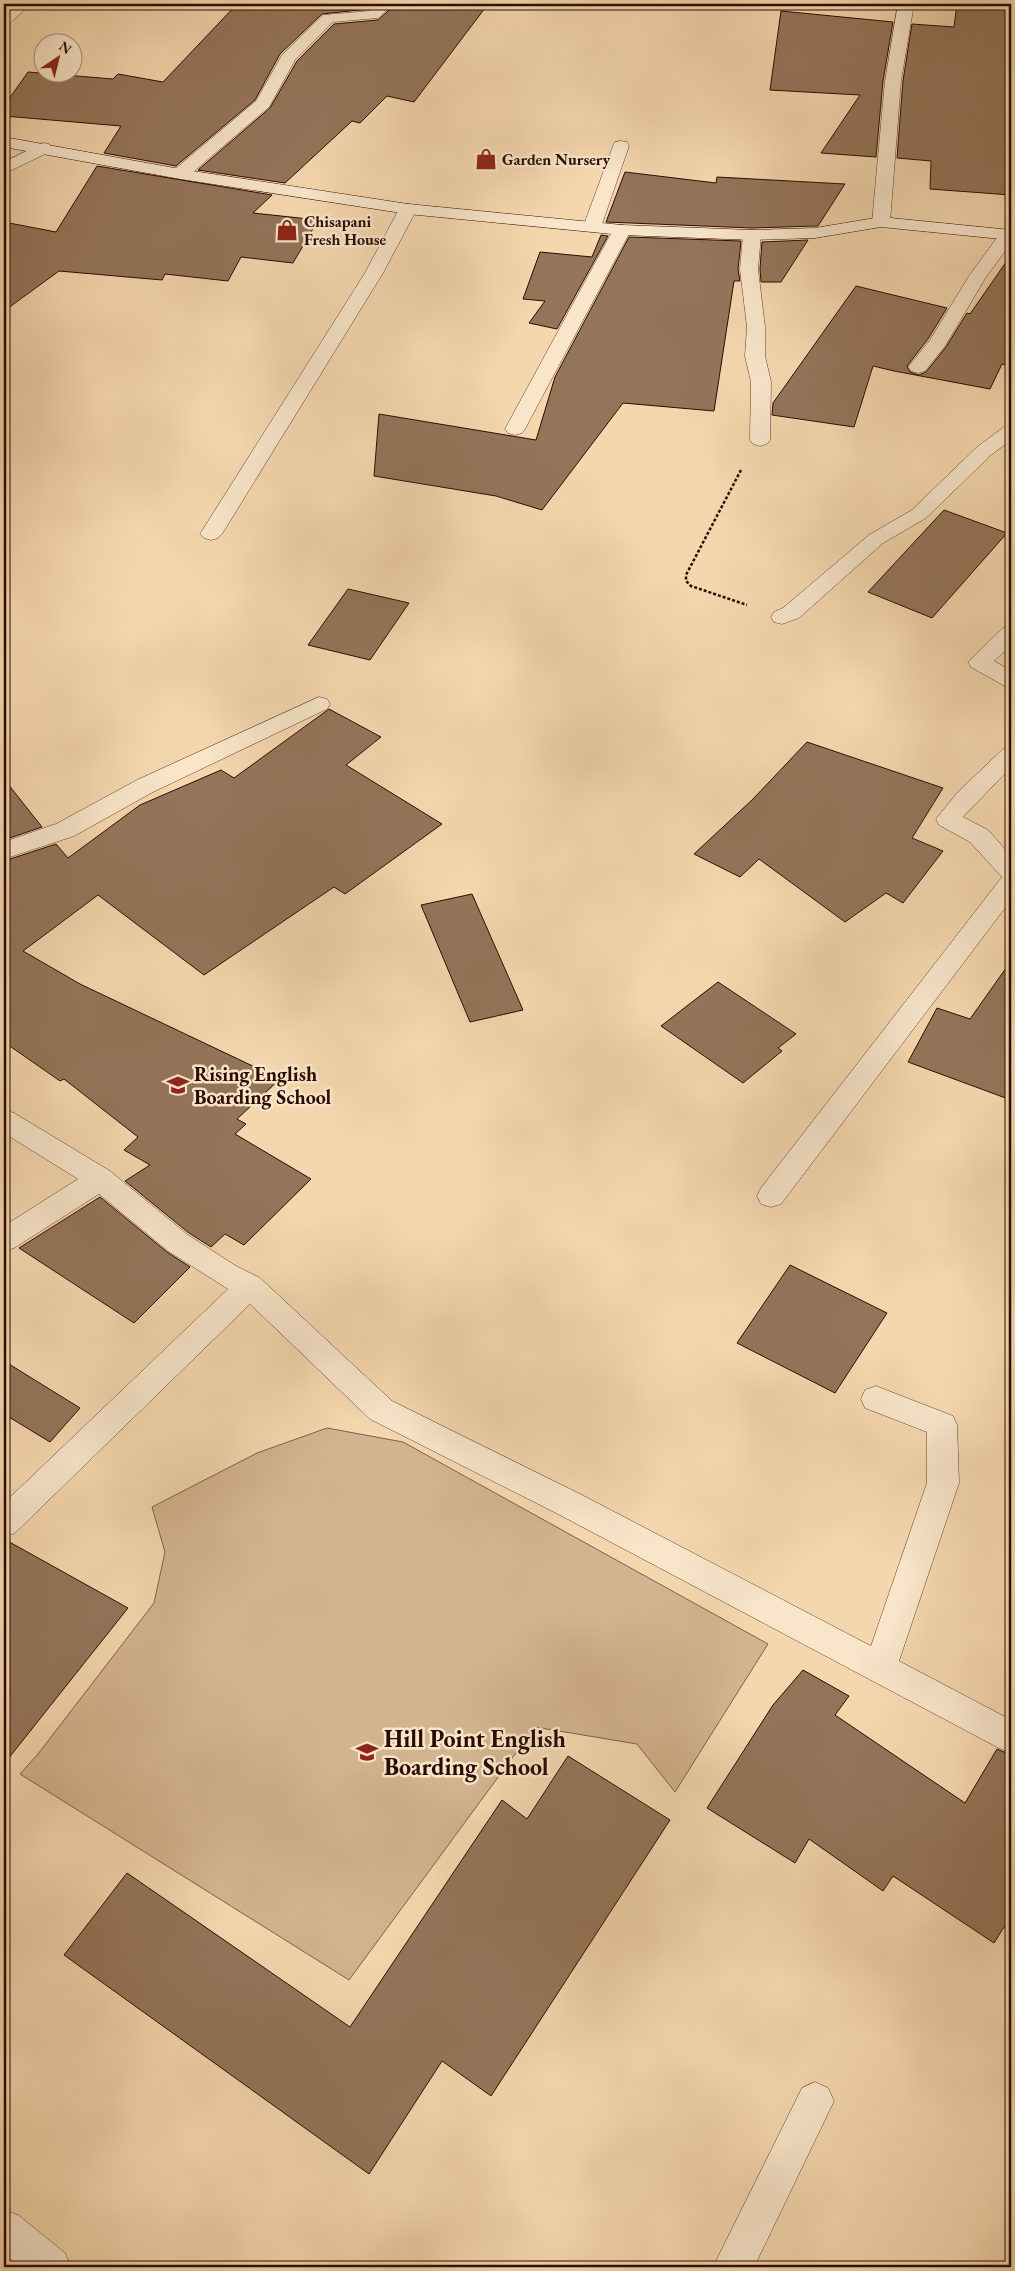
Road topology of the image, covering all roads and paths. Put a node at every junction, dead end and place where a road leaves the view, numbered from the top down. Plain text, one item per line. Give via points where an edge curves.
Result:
1 (22, 4) edge
2 (386, 4) edge
3 (906, 4) edge
4 (4, 20) edge
5 (4, 142) edge
6 (622, 146) dead end
7 (43, 148) junction
8 (4, 169) edge
9 (180, 174) junction
10 (408, 209) junction
11 (881, 222) junction
12 (592, 227) junction
13 (622, 230) junction
14 (1010, 235) edge
15 (752, 236) junction
16 (918, 367) dead end
17 (515, 429) dead end
18 (1011, 431) edge
19 (760, 440) joint
20 (211, 534) dead end
21 (782, 617) joint
22 (1011, 633) edge
23 (1011, 680) edge
24 (319, 704) dead end
25 (1011, 754) edge
26 (4, 851) edge
27 (1011, 871) edge
28 (1011, 883) edge
29 (4, 1120) edge
30 (100, 1179) junction
31 (771, 1196) dead end
32 (4, 1240) edge
33 (250, 1286) junction
34 (876, 1398) dead end
35 (4, 1523) edge
36 (880, 1668) junction
37 (1011, 1737) edge
38 (815, 2101) dead end
39 (4, 2229) edge
40 (51, 2267) edge
41 (732, 2267) edge

1 - 4 street
2 - 9 street via 374,15 329,18 288,58 263,104
3 - 11 street via 894,81
5 - 7 street
6 - 12 street
7 - 8 street
7 - 9 street
9 - 10 street
10 - 12 street
10 - 20 street via 374,273
11 - 14 street
11 - 15 street via 815,233
12 - 13 street
13 - 15 street
13 - 17 street
14 - 16 street via 978,276 938,342
15 - 19 street via 749,269 756,356 762,382
18 - 21 street via 919,514 876,539 791,613
19 - 21 path via 686,575 686,581 691,586
22 - 23 street via 979,662
24 - 26 street via 145,786 65,830
25 - 27 street via 948,820 979,836
28 - 31 street
29 - 30 street
30 - 32 street
30 - 33 street via 178,1243
33 - 35 street
33 - 36 street via 381,1410 572,1505
34 - 36 street via 942,1425 943,1483
36 - 37 street
38 - 41 street
39 - 40 street

